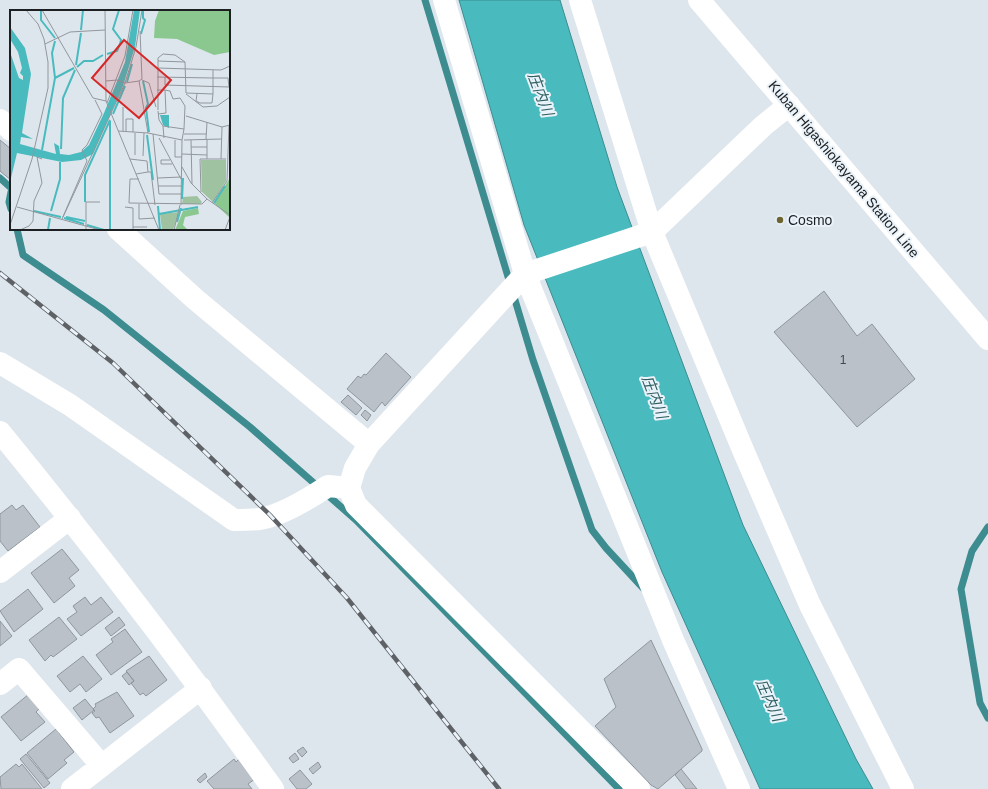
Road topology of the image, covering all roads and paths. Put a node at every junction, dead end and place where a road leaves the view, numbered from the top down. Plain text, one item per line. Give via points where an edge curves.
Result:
1 (444, 0) edge
2 (580, 0) edge
3 (699, 0) edge
4 (789, 105) junction
5 (0, 120) edge
6 (10, 129) edge
7 (119, 230) edge
8 (648, 233) junction
9 (520, 281) junction
10 (988, 339) edge
11 (0, 363) edge
12 (0, 432) edge
13 (369, 444) junction
14 (349, 488) junction
15 (70, 518) junction
16 (0, 572) edge
17 (0, 684) edge
18 (200, 688) junction
19 (101, 765) junction
20 (72, 789) edge
21 (273, 789) edge
22 (640, 789) edge
23 (739, 789) edge
24 (904, 789) edge

1 - 9 street
2 - 8 street
3 - 4 street, Kuban Higashiokayama Station Line
4 - 8 street
4 - 10 street, Kuban Higashiokayama Station Line
5 - 6 street
7 - 13 street via 195,299
8 - 9 street
8 - 24 street via 810,605
9 - 13 street
9 - 23 street
11 - 14 street via 70,405 234,520 261,519 306,501 328,486
12 - 15 street
13 - 14 street via 355,468
14 - 22 street via 356,505
15 - 16 street
15 - 18 street
17 - 19 street via 19,669
18 - 19 street
18 - 21 street
19 - 20 street

